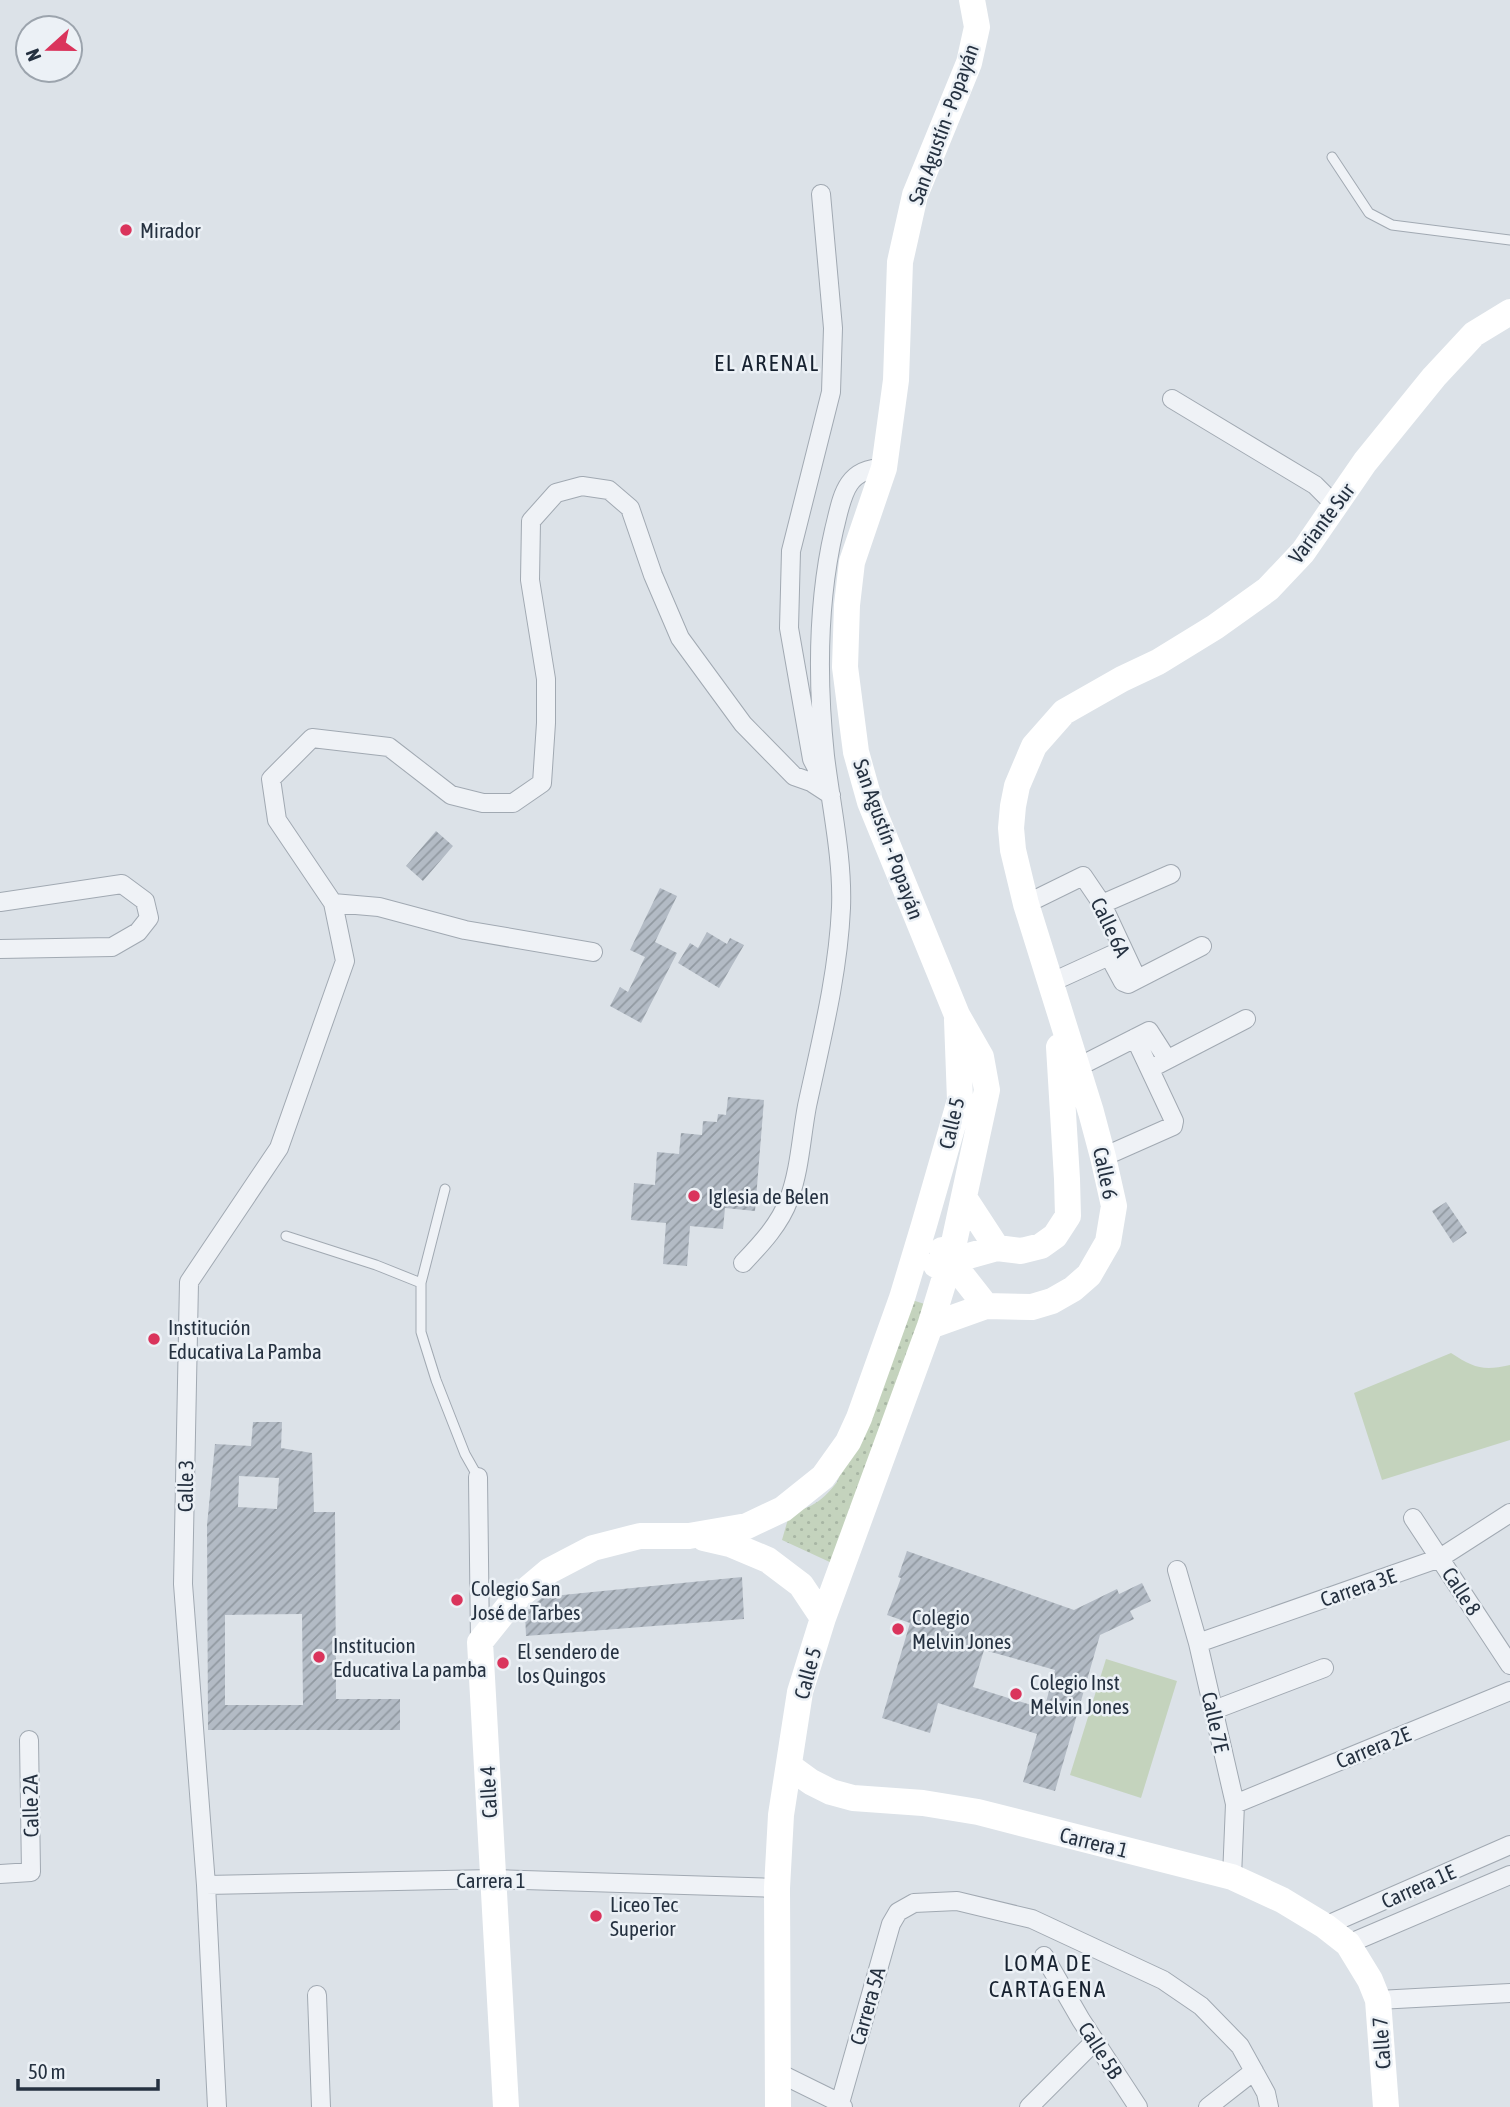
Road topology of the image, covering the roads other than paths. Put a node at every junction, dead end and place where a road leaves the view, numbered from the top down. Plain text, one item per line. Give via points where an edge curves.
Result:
1 (972, 0) edge
2 (1332, 157) dead end
3 (821, 194) dead end
4 (1510, 240) edge
5 (1510, 312) edge
6 (1172, 399) dead end
7 (884, 468) junction
8 (1336, 506) junction
9 (1017, 786) joint
10 (831, 794) junction
11 (1171, 874) dead end
12 (0, 902) edge
13 (332, 903) junction
14 (1026, 904) junction
15 (1102, 904) junction
16 (1202, 946) dead end
17 (0, 949) edge
18 (593, 952) dead end
19 (1116, 953) junction
20 (1053, 993) junction
21 (957, 1015) junction
22 (1245, 1019) dead end
23 (1158, 1063) junction
24 (1076, 1068) junction
25 (1103, 1157) junction
26 (445, 1189) dead end
27 (965, 1199) junction
28 (924, 1225) junction
29 (285, 1236) dead end
30 (997, 1248) junction
31 (950, 1261) junction
32 (743, 1263) dead end
33 (908, 1273) junction
34 (421, 1283) junction
35 (986, 1306) junction
36 (930, 1326) junction
37 (478, 1478) joint
38 (1510, 1513) edge
39 (1413, 1518) dead end
40 (689, 1536) junction
41 (1440, 1558) junction
42 (1177, 1570) dead end
43 (822, 1618) junction
44 (480, 1642) junction
45 (1198, 1643) junction
46 (1510, 1665) edge
47 (1324, 1668) dead end
48 (1510, 1691) edge
49 (1214, 1710) junction
50 (29, 1740) dead end
51 (789, 1766) junction
52 (1235, 1804) junction
53 (1510, 1845) edge
54 (0, 1874) edge
55 (1510, 1875) edge
56 (1232, 1877) junction
57 (493, 1879) junction
58 (206, 1885) junction
59 (777, 1888) junction
60 (1325, 1926) junction
61 (1348, 1944) junction
62 (1044, 1956) dead end
63 (1374, 1990) junction
64 (1510, 1993) edge
65 (317, 1995) dead end
66 (1095, 2041) junction
67 (1254, 2071) junction
68 (777, 2072) junction
69 (841, 2105) edge
70 (217, 2107) edge
71 (321, 2107) edge
72 (506, 2107) edge
73 (778, 2107) edge
74 (1029, 2107) edge
75 (1138, 2107) edge
76 (1208, 2107) edge
77 (1269, 2107) edge
78 (1386, 2107) edge

1 - 7 main road, San Agustín - Popayán via 977,27 969,63 915,195 900,262 896,380
2 - 4 lane via 1369,213 1392,225
3 - 10 street via 833,328 831,392 791,551 789,628 812,759
5 - 8 main road, Variante Sur via 1474,334 1434,377
6 - 8 street via 1315,485
7 - 10 street via 862,471 850,480 827,563 820,677
7 - 21 main road, San Agustín - Popayán via 852,562 847,605 845,667 856,752 870,802
8 - 9 main road, Variante Sur via 1303,552 1268,589 1157,662 1064,712 1034,746
9 - 14 main road, Calle 6 via 1011,828
10 - 13 street via 794,776 743,724 680,638 630,508 608,490 582,486 556,492 531,522 530,580 545,679 542,783 513,803 483,803 451,795 390,747 312,738 271,779 277,820
10 - 32 street via 841,905 838,950 797,1172 788,1202 768,1237
11 - 15 street
12 - 17 street via 122,884 145,901 149,918 138,932 112,947
13 - 18 street via 379,907 465,930
13 - 58 street, Calle 3 via 345,961 279,1148 189,1282 183,1584
14 - 15 street, Calle 6A via 1083,876
14 - 20 main road, Calle 6
15 - 19 street, Calle 6A
16 - 19 street, Calle 6A via 1131,982
19 - 20 street
20 - 24 main road, Calle 6
20 - 30 main road, Calle 6 via 1068,1216 1055,1236 1041,1246 1021,1251
21 - 27 main road, San Agustín - Popayán via 981,1056 987,1090
21 - 28 main road, Calle 5 via 960,1100
22 - 23 street
23 - 24 street via 1142,1034
23 - 25 street via 1173,1126
24 - 25 main road, Calle 6
25 - 35 main road, Calle 6 via 1114,1206 1108,1242 1089,1275 1052,1301 1032,1307
26 - 34 lane
27 - 30 main road
27 - 31 main road, San Agustín - Popayán
28 - 31 main road
28 - 33 main road, Calle 5
29 - 34 lane
30 - 31 main road, Calle 6
31 - 33 main road, Calle 6
31 - 35 main road
31 - 36 main road, Calle 5
33 - 40 main road, Calle 5 via 859,1418 823,1477 783,1509 747,1526
34 - 37 lane via 421,1332 445,1405
35 - 36 main road, Calle 6
36 - 43 main road, Calle 5
37 - 44 street, Calle 4
38 - 41 street, Carrera 3E
39 - 41 street, Calle 8
40 - 43 main road via 730,1544 768,1560 801,1585
40 - 44 main road via 640,1536 593,1548 549,1571 521,1594
41 - 45 street, Carrera 3E
41 - 46 street, Calle 8
42 - 45 street, Calle 7E
43 - 51 main road, Calle 5 via 800,1692
44 - 57 main road, Calle 4
45 - 49 street, Calle 7E
47 - 49 street
48 - 52 street, Carrera 2E
49 - 52 street, Calle 7E
50 - 54 street, Calle 2A via 31,1872
51 - 56 main road, Carrera 1 via 831,1792 853,1798 978,1812
51 - 59 main road, Calle 5
52 - 56 street, Calle 7E
53 - 60 street, Carrera 1E
55 - 61 street, Carrera 1E
56 - 60 main road, Carrera 1
57 - 58 street, Carrera 1
57 - 59 street, Carrera 1
57 - 72 main road, Calle 4
58 - 70 street, Calle 3
59 - 68 main road, Calle 5
60 - 61 main road, Carrera 1
61 - 63 main road, Carrera 1
62 - 66 street, Calle 5B
63 - 64 street
63 - 78 main road, Calle 7
65 - 71 street
66 - 74 street
66 - 75 street, Calle 5B
67 - 69 street, Carrera 5A via 1240,2046 1202,2006 1163,1980 1032,1919 957,1901 914,1903 898,1912 891,1924
67 - 76 street
67 - 77 street
68 - 69 street
68 - 73 main road, Calle 5

